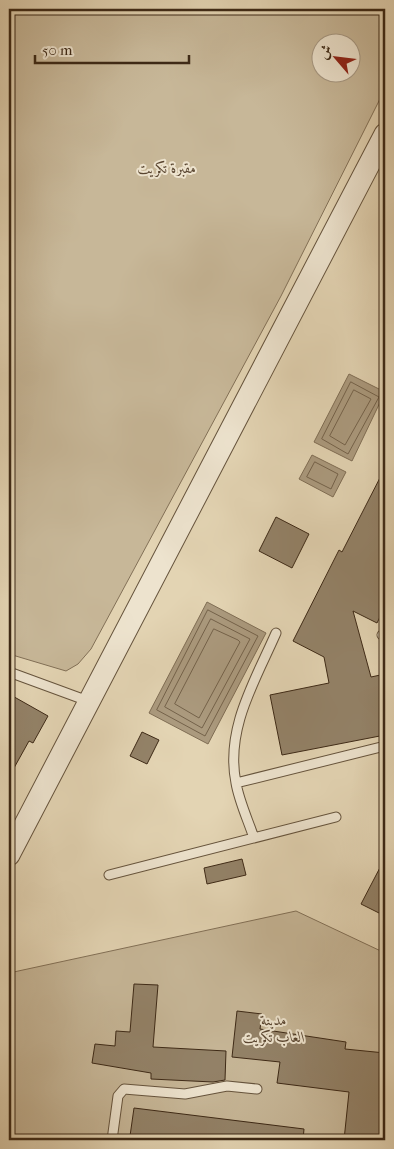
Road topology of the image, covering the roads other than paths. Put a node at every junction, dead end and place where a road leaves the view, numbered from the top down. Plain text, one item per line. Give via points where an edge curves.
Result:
1 (385, 134) edge
2 (276, 633) dead end
3 (9, 672) edge
4 (88, 701) junction
5 (385, 746) edge
6 (236, 784) junction
7 (336, 816) dead end
8 (254, 838) junction
9 (9, 855) edge
10 (109, 874) dead end
11 (257, 1089) dead end
12 (112, 1140) edge

1 - 4 street
2 - 6 lane via 236,726 232,755
3 - 4 lane
4 - 9 street
5 - 6 lane
6 - 8 lane
7 - 8 lane
8 - 10 lane
11 - 12 lane via 227,1086 185,1094 124,1089 118,1096

